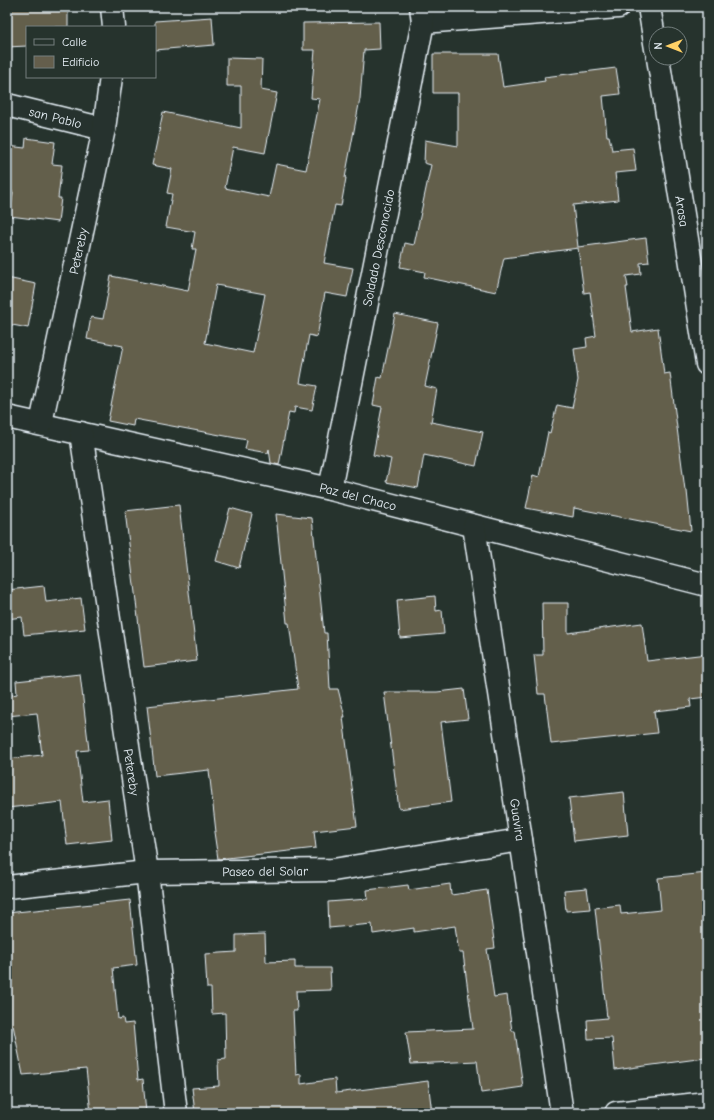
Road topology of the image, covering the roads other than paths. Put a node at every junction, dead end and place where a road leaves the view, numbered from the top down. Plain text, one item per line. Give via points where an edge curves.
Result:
1 (112, 7) edge
2 (618, 7) edge
3 (649, 7) edge
4 (422, 14) edge
5 (114, 26) edge
6 (652, 26) edge
7 (659, 66) edge
8 (111, 78) edge
9 (7, 105) edge
10 (104, 129) junction
11 (707, 364) edge
12 (7, 417) edge
13 (40, 424) junction
14 (81, 433) junction
15 (330, 489) junction
16 (474, 526) junction
17 (707, 585) edge
18 (521, 840) junction
19 (147, 872) junction
20 (7, 887) edge
21 (697, 1107) edge
22 (176, 1113) edge
23 (562, 1113) edge
24 (616, 1113) edge

1 - 5 street
2 - 4 street
3 - 6 street
4 - 15 street, Soldado Desconocido
7 - 11 street, Arasa
8 - 10 street, Petereby
9 - 10 street, san Pablo
10 - 13 street, Petereby
12 - 13 street, Paz del Chaco
13 - 14 street, Paz del Chaco
14 - 15 street, Paz del Chaco
14 - 19 street, Petereby
15 - 16 street, Paz del Chaco
16 - 17 street, Paz del Chaco
16 - 18 street, Guavira
18 - 19 street, Paseo del Solar via 333,870
18 - 23 street, Guavira
19 - 20 street, Paseo del Solar
19 - 22 street, Petereby
21 - 24 street

